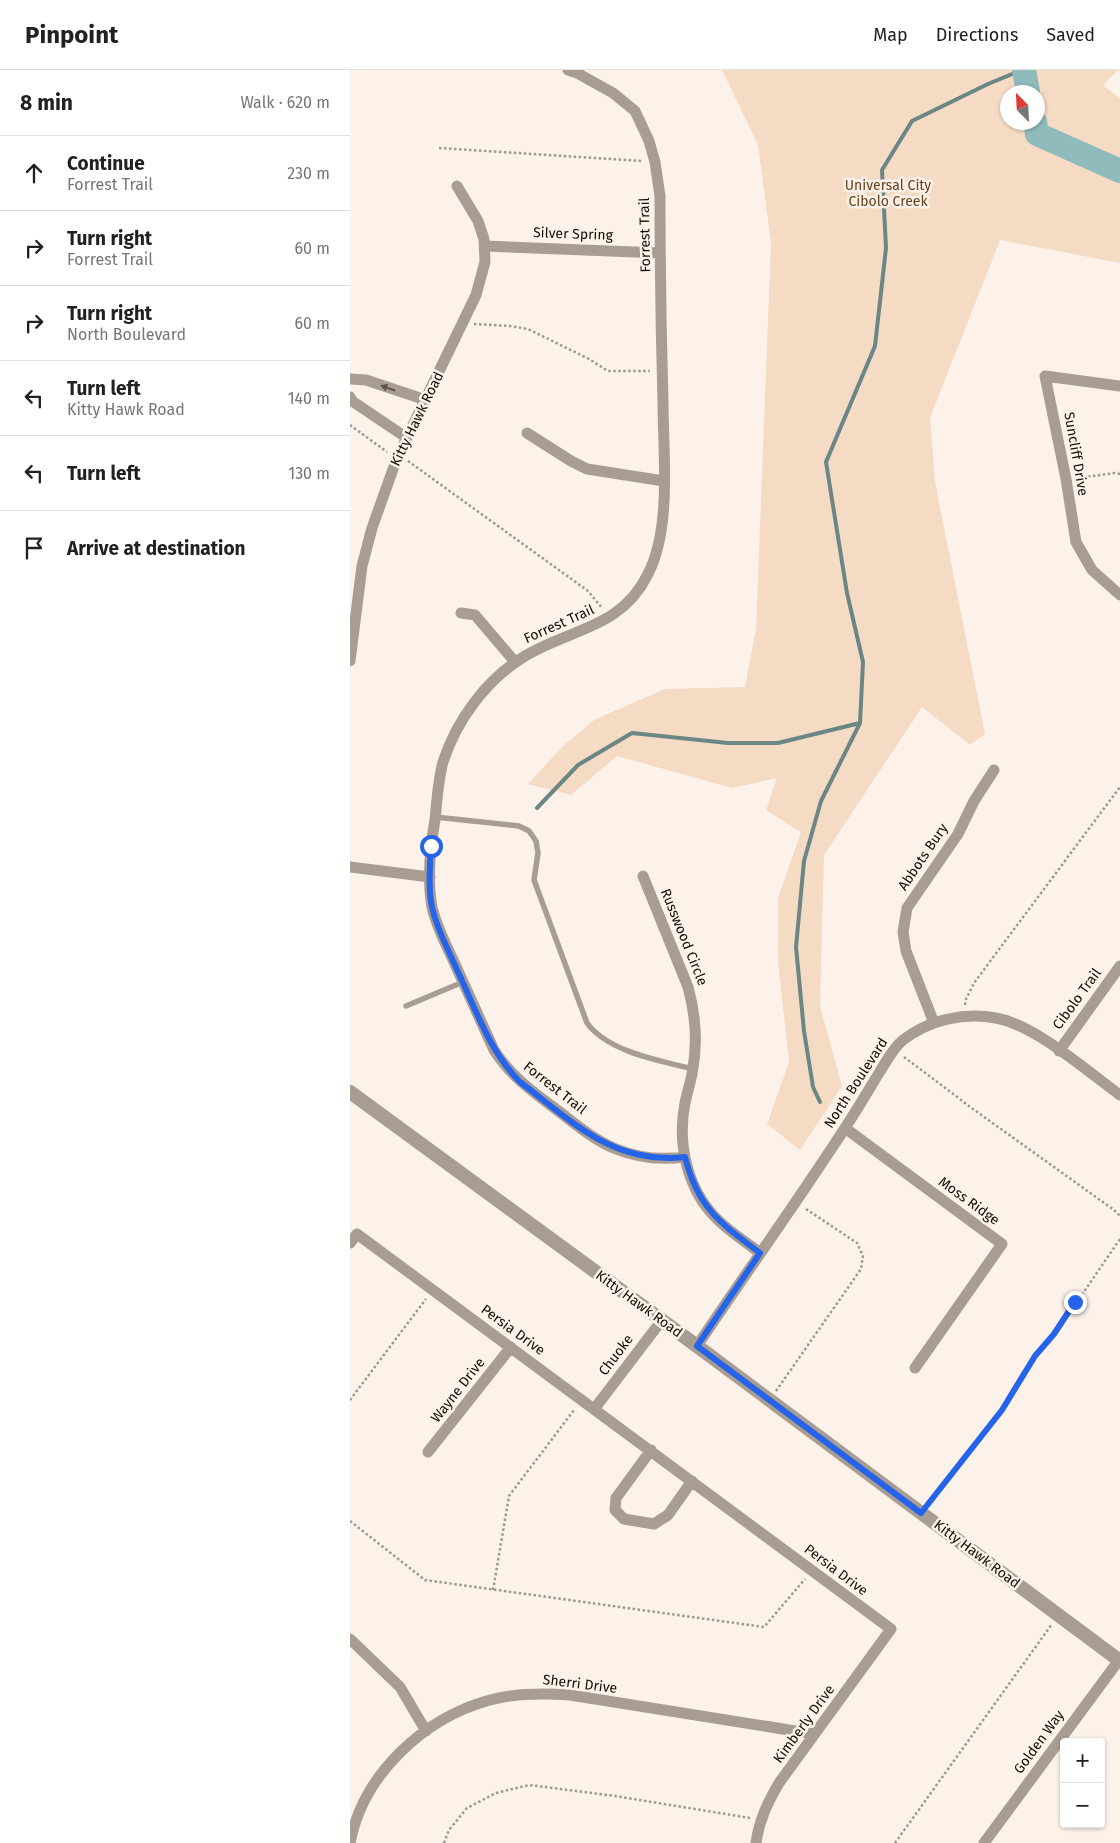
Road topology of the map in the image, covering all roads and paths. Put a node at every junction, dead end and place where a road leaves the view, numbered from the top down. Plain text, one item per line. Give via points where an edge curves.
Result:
1 (568, 70) edge
2 (439, 148) dead end
3 (655, 162) junction
4 (457, 186) dead end
5 (485, 246) junction
6 (660, 253) junction
7 (463, 323) junction
8 (662, 371) junction
9 (350, 379) edge
10 (1120, 386) edge
11 (350, 397) edge
12 (426, 400) junction
13 (350, 425) edge
14 (527, 434) dead end
15 (407, 438) junction
16 (399, 454) junction
17 (1120, 474) edge
18 (1066, 479) junction
19 (664, 481) junction
20 (1120, 595) edge
21 (461, 614) dead end
22 (608, 618) junction
23 (350, 661) edge
24 (515, 662) junction
25 (994, 770) dead end
26 (1120, 787) edge
27 (435, 817) junction
28 (350, 867) edge
29 (644, 876) dead end
30 (430, 877) junction
31 (1120, 966) edge
32 (463, 982) junction
33 (406, 1006) dead end
34 (964, 1016) junction
35 (934, 1023) junction
36 (895, 1050) junction
37 (1059, 1051) junction
38 (693, 1068) junction
39 (350, 1092) edge
40 (1120, 1095) edge
41 (845, 1128) junction
42 (685, 1157) junction
43 (795, 1201) junction
44 (1120, 1216) edge
45 (354, 1239) edge
46 (1120, 1239) edge
47 (760, 1253) junction
48 (434, 1290) junction
49 (662, 1320) junction
50 (697, 1346) junction
51 (511, 1347) junction
52 (915, 1368) dead end
53 (582, 1399) junction
54 (350, 1400) edge
55 (770, 1400) junction
56 (594, 1408) junction
57 (651, 1450) junction
58 (428, 1452) dead end
59 (692, 1481) junction
60 (921, 1513) junction
61 (350, 1521) edge
62 (812, 1571) junction
63 (493, 1590) junction
64 (1059, 1615) junction
65 (891, 1629) joint
66 (350, 1638) edge
67 (1119, 1660) edge
68 (426, 1731) junction
69 (814, 1734) junction
70 (761, 1820) junction
71 (350, 1843) edge
72 (444, 1843) edge
73 (756, 1843) edge
74 (895, 1843) edge
75 (984, 1843) edge

1 - 3 street, Forrest Trail via 614,93 635,111
2 - 3 path
3 - 6 street, Forrest Trail via 660,196
4 - 5 street, Kitty Hawk Road via 478,221
5 - 6 street, Silver Spring
5 - 7 street, Kitty Hawk Road via 485,262 476,295
6 - 8 street, Forrest Trail
7 - 8 path via 528,330 608,371
7 - 12 street, Kitty Hawk Road
8 - 19 street, Forrest Trail
12 -> 9 street via 366,380
10 - 18 street, Suncliff Drive via 1045,376
11 - 15 street
12 - 15 street, Kitty Hawk Road
13 - 16 path via 386,451
14 - 19 street via 587,469
15 - 16 street, Kitty Hawk Road
16 - 22 path via 588,591
16 - 23 street, Kitty Hawk Road via 362,566
17 - 18 path
18 - 20 street, Suncliff Drive via 1076,542 1092,570
19 - 22 street, Forrest Trail via 658,553 648,576 633,597
21 - 24 street via 476,615
22 - 24 street, Forrest Trail
24 - 27 street, Forrest Trail via 485,690 463,717 443,762
25 - 35 street, Abbots Bury via 958,834 907,908 903,932 906,951
26 - 34 path via 974,983 966,999
27 - 30 street, Forrest Trail
27 - 38 lane via 519,826 529,831 536,841 538,853 534,880 587,1023 602,1038 634,1054
28 - 30 street
29 - 38 street, Russwood Circle via 693,1004 696,1039
30 - 32 street, Forrest Trail via 432,907 439,930
31 - 37 street, Cibolo Trail
32 - 33 lane
32 - 42 street, Forrest Trail via 494,1050 520,1082 592,1136 617,1149 644,1157
34 - 35 street, North Boulevard
34 - 37 street, North Boulevard via 997,1018 1019,1025
35 - 36 street, North Boulevard via 902,1041
36 - 41 street, North Boulevard
36 - 44 path
37 - 40 street, North Boulevard
38 - 42 street, Russwood Circle via 684,1104
39 - 49 street, Kitty Hawk Road
41 - 43 street, North Boulevard
41 - 52 street, Moss Ridge via 1002,1244
42 - 47 street via 694,1186 707,1208 724,1226
43 - 47 street, North Boulevard
43 - 55 path via 856,1243 863,1256 861,1269
45 - 48 street, Persia Drive
46 - 60 path via 1035,1356 1002,1410
47 - 50 street, North Boulevard
48 - 51 street, Persia Drive
48 - 54 path
49 - 50 street, Kitty Hawk Road
49 - 56 street, Chuoke
50 - 55 street, Kitty Hawk Road
51 - 53 street, Persia Drive
51 - 58 street, Wayne Drive
53 - 56 street, Persia Drive
53 - 63 path via 509,1496
55 - 60 street, Kitty Hawk Road
56 - 57 street, Persia Drive
57 - 59 street, Persia Drive
57 - 59 street via 616,1498 615,1510 624,1519 654,1524 668,1515
59 - 62 street, Persia Drive
60 - 64 street, Kitty Hawk Road
61 - 63 path via 425,1580
62 - 63 path via 764,1627
62 - 65 street, Persia Drive
64 - 67 street, Kitty Hawk Road
64 - 74 path
65 - 69 street, Kimberly Drive
66 - 68 street via 400,1687
67 - 75 street, Golden Way
68 - 69 street, Sherri Drive via 452,1715 490,1700 550,1694
68 - 71 street, Sherri Drive via 403,1749 376,1779 358,1815
69 - 70 street, Kimberly Drive via 779,1783
70 - 72 path via 529,1785 496,1793 467,1808 449,1830
70 - 73 street, Kimberly Drive

